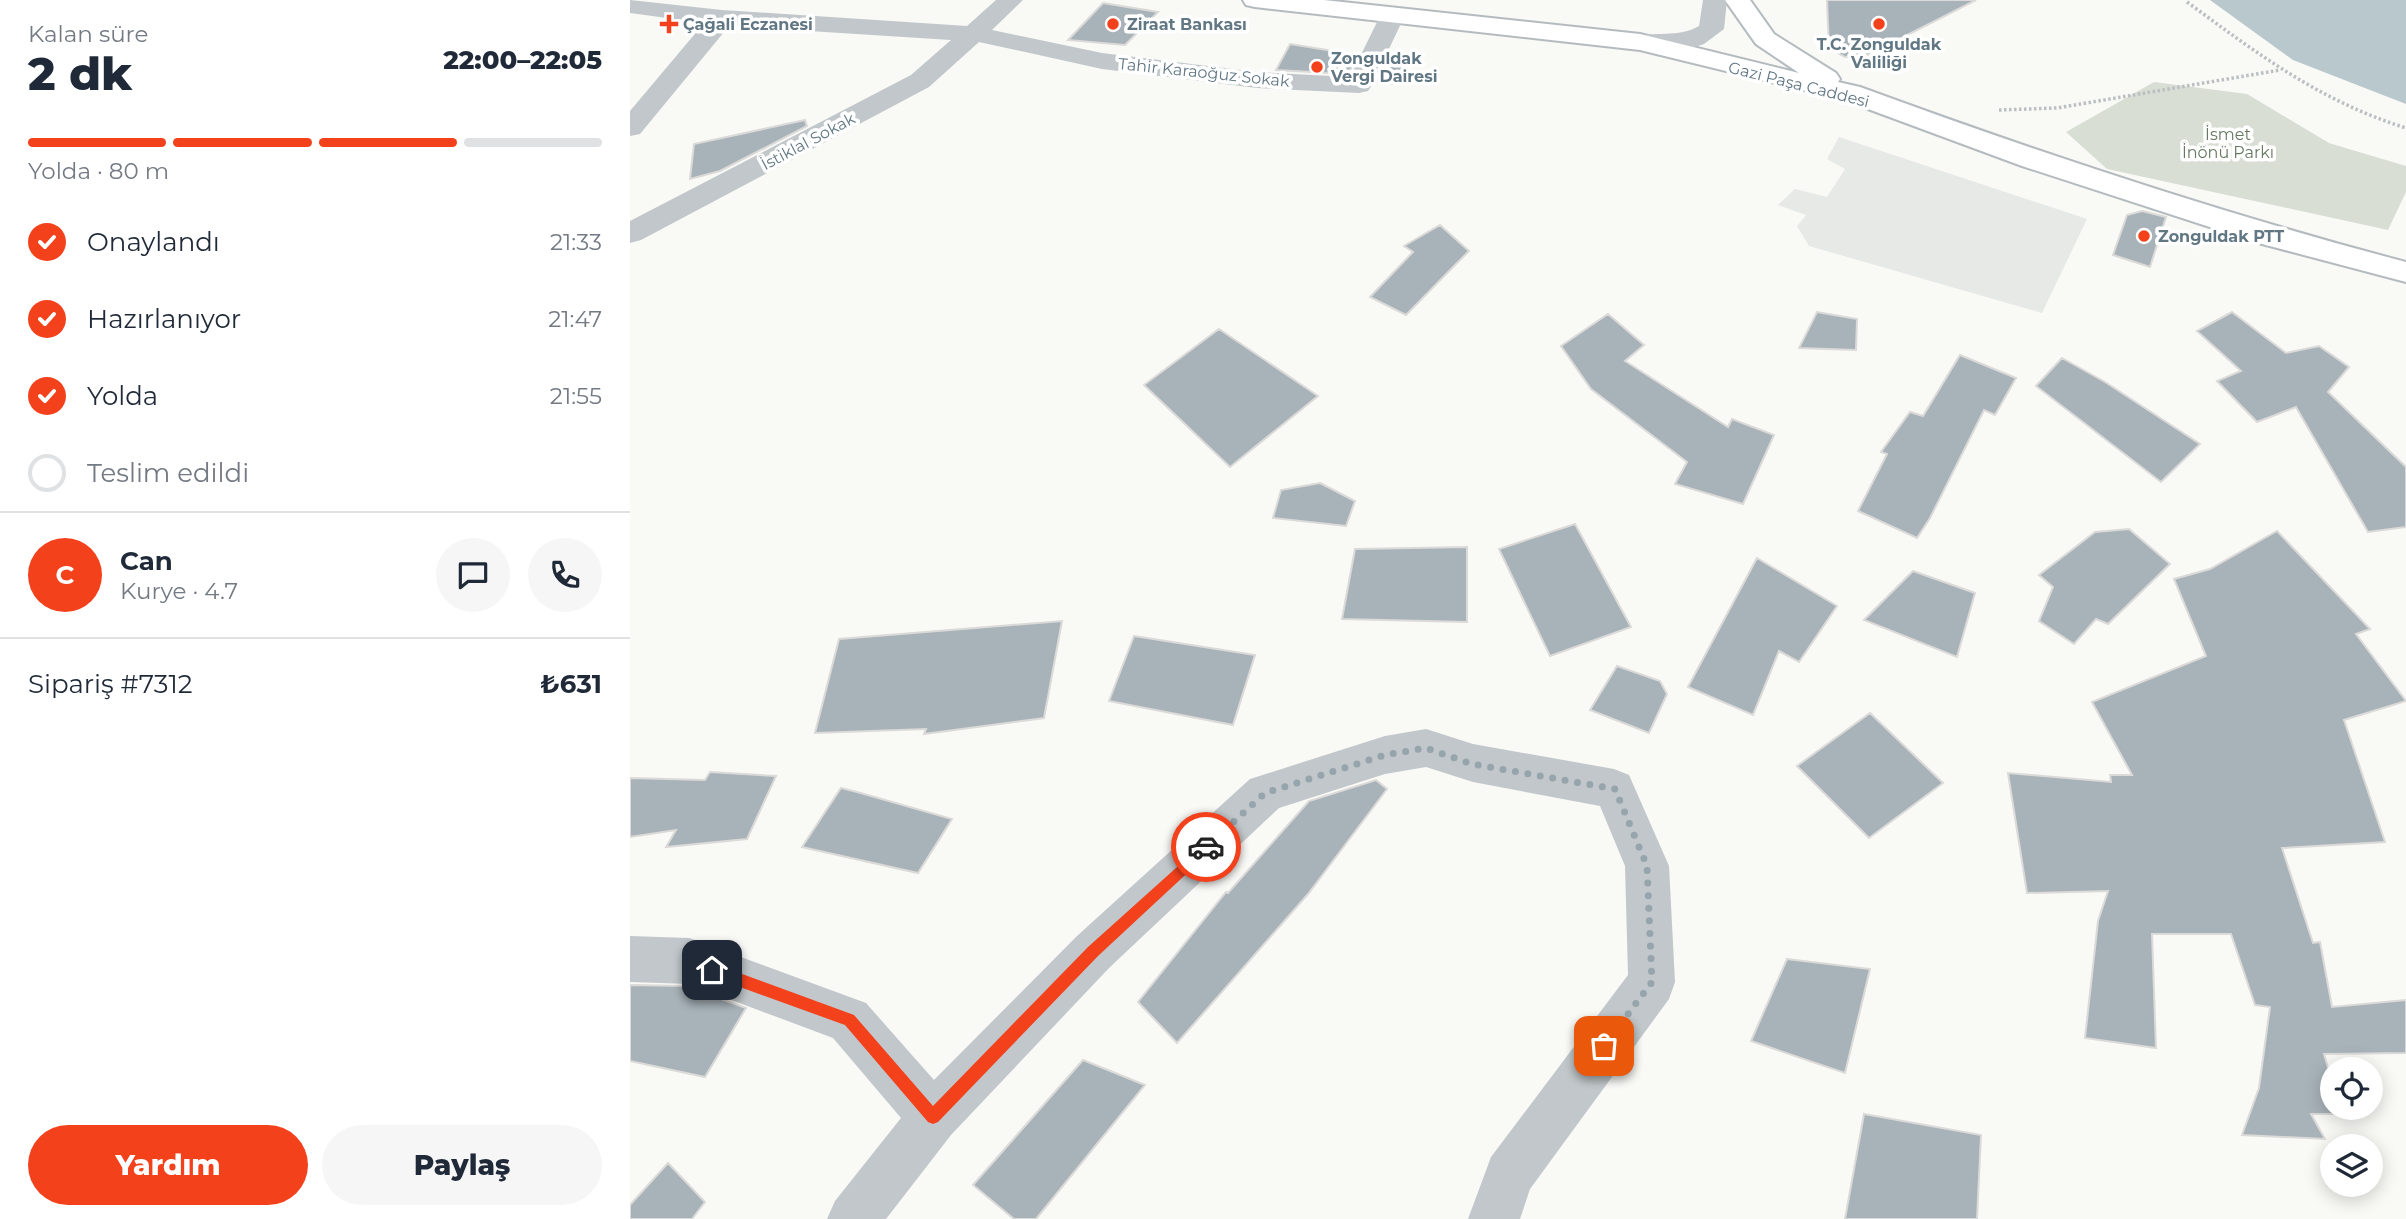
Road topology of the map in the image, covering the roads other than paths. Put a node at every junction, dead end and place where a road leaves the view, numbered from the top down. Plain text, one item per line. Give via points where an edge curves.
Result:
1 (1011, 0) edge
2 (1255, 0) edge
3 (1714, 0) edge
4 (1737, 0) edge
5 (630, 6) edge
6 (1361, 6) edge
7 (1392, 15) junction
8 (722, 18) junction
9 (975, 34) junction
10 (1640, 43) junction
11 (1850, 93) junction
12 (630, 128) edge
13 (630, 233) edge
14 (2406, 272) edge
15 (630, 958) edge
16 (933, 1117) junction
17 (853, 1219) edge
18 (1494, 1219) edge

1 - 9 street, İstiklal Sokak
2 - 6 main road, Gazi Paşa Caddesi
3 - 10 street via 1712,29 1695,39
4 - 11 main road via 1765,39
5 - 8 street
6 - 7 main road, Gazi Paşa Caddesi
7 - 9 street, Tahir Karaoğuz Sokak via 1359,85 1257,80 1115,62
7 - 10 main road, Gazi Paşa Caddesi
8 - 9 street
8 - 12 street
9 - 13 street, İstiklal Sokak via 920,80
10 - 11 main road, Gazi Paşa Caddesi
11 - 14 main road, Gazi Paşa Caddesi via 2032,160 2273,237
15 - 16 street via 689,961 849,1020
16 - 17 street
16 - 18 street via 1093,952 1265,793 1385,755 1426,748 1472,764 1615,789 1647,866 1652,982 1509,1175

